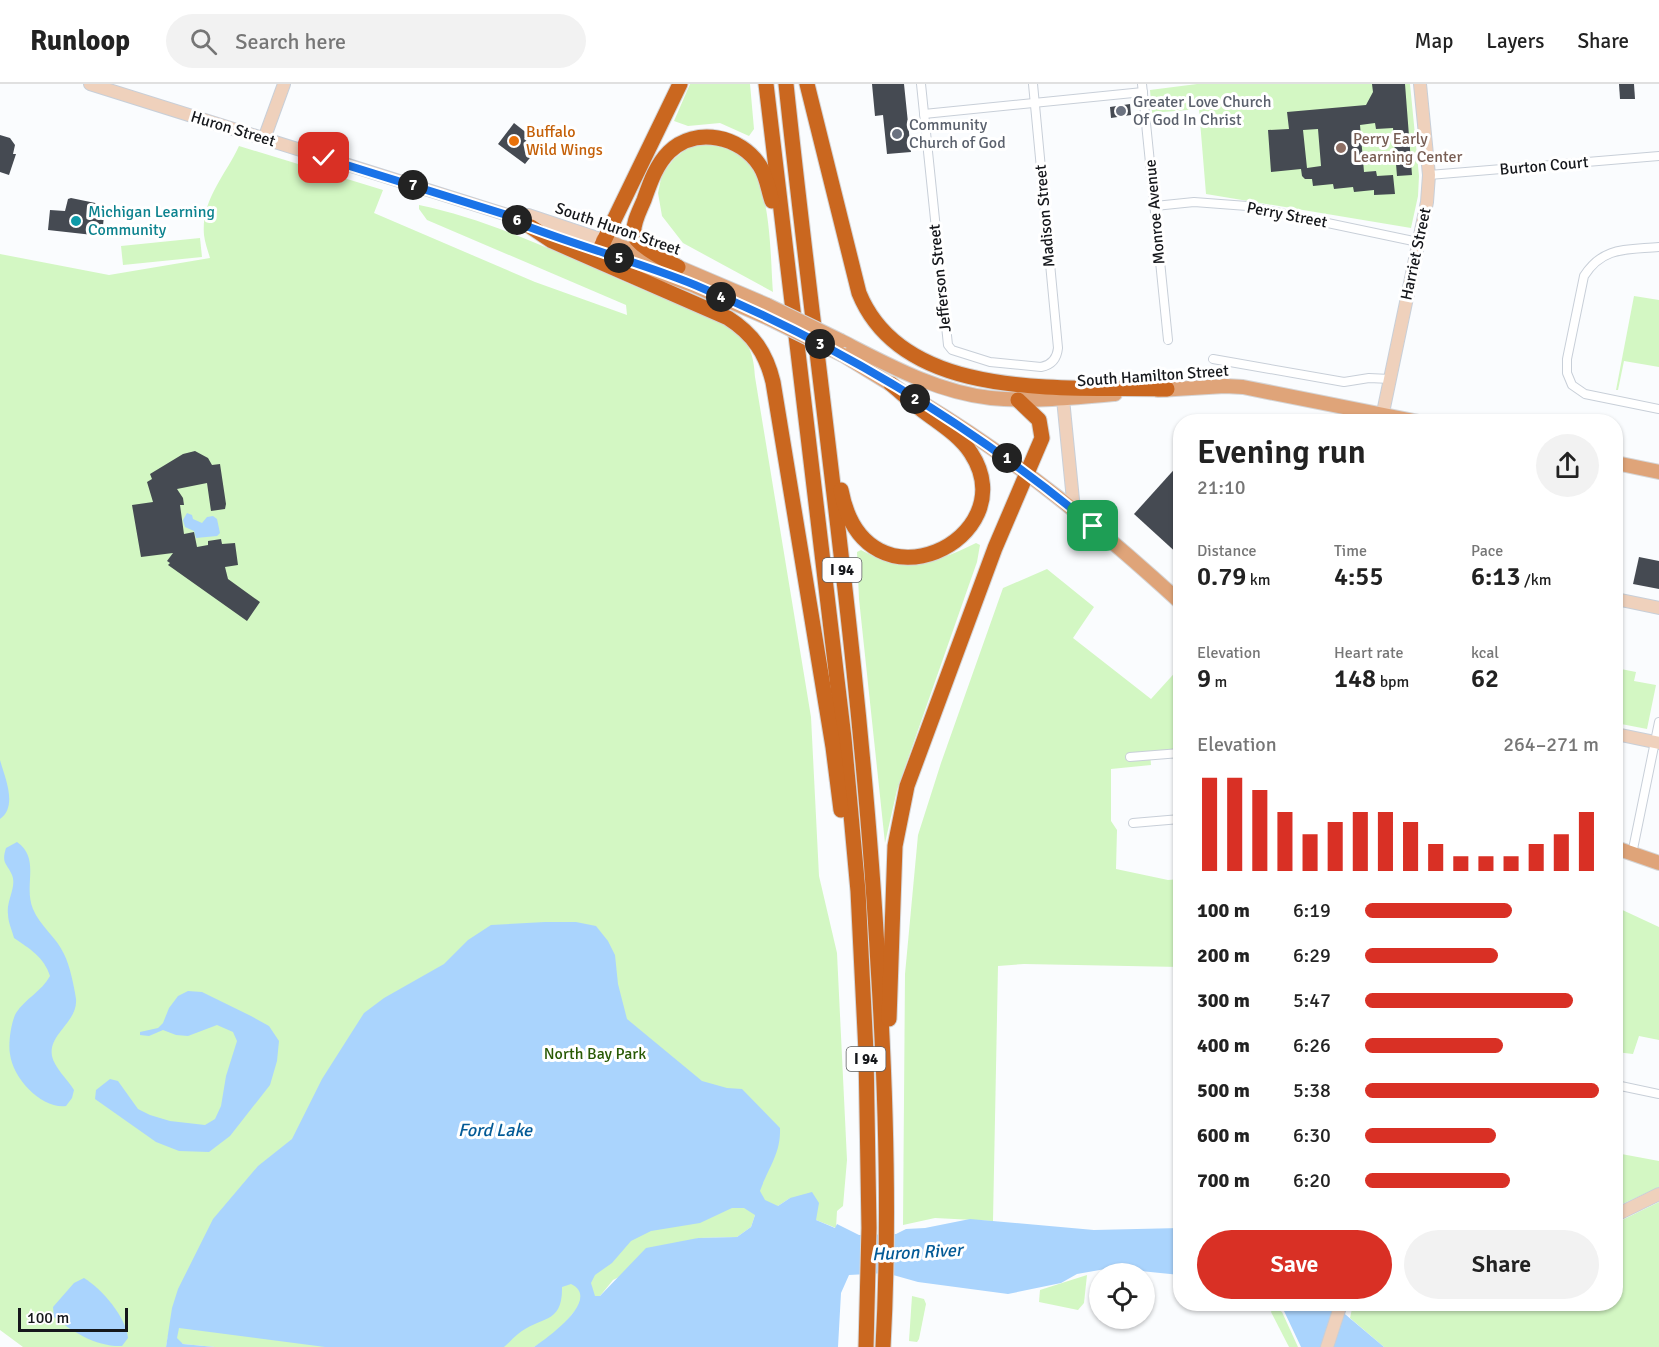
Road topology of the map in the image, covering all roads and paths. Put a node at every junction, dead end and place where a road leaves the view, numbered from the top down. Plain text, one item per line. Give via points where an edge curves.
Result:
1 (90, 84) edge
2 (284, 84) edge
3 (680, 84) edge
4 (766, 84) edge
5 (786, 84) edge
6 (807, 84) edge
7 (921, 84) edge
8 (1033, 84) edge
9 (1420, 84) edge
10 (1142, 88) edge
11 (1035, 103) junction
12 (924, 114) junction
13 (264, 139) junction
14 (1659, 156) edge
15 (1429, 175) junction
16 (1155, 206) junction
17 (513, 217) junction
18 (531, 228) junction
19 (783, 232) junction
20 (1418, 242) junction
21 (601, 245) junction
22 (1659, 247) edge
23 (678, 267) junction
24 (767, 311) junction
25 (1168, 340) dead end
26 (1058, 348) joint
27 (1213, 359) dead end
28 (892, 367) joint
29 (1390, 379) junction
30 (891, 384) junction
31 (1167, 389) junction
32 (1064, 399) junction
33 (1018, 400) junction
34 (1659, 409) edge
35 (1364, 414) edge
36 (1383, 414) edge
37 (828, 446) junction
38 (1623, 464) edge
39 (1659, 472) edge
40 (1027, 473) junction
41 (1074, 510) junction
42 (1173, 596) edge
43 (1623, 600) edge
44 (1659, 608) edge
45 (1659, 722) edge
46 (1623, 736) edge
47 (1657, 743) edge
48 (1173, 754) edge
49 (1130, 757) dead end
50 (1173, 819) edge
51 (1133, 823) dead end
52 (1623, 851) edge
53 (1632, 854) junction
54 (1659, 863) edge
55 (858, 891) junction
56 (884, 1057) junction
57 (1623, 1086) edge
58 (1659, 1094) edge
59 (1659, 1194) edge
60 (1623, 1212) edge
61 (1339, 1311) edge
62 (866, 1347) edge
63 (883, 1347) edge
64 (1327, 1347) edge

1 - 13 main road, Huron Street
2 - 13 main road
3 - 21 highway
4 - 19 highway, I 94
5 - 37 highway, I 94
6 - 31 highway via 859,293 873,321 895,343 960,374 1011,385
7 - 12 street, Jefferson Street
8 - 11 street, Madison Street
9 - 15 main road, Harriet Street
10 - 11 street
10 - 16 street, Monroe Avenue
11 - 12 street
11 - 26 street, Madison Street
12 - 26 street, Jefferson Street via 948,345 952,350 990,362 1031,368 1049,365
13 - 17 main road, Huron Street
14 - 15 street, Burton Court
15 - 20 main road, Harriet Street
16 - 20 street, Perry Street via 1194,202 1247,206
16 - 25 street, Monroe Avenue
17 - 18 main road, South Huron Street
17 - 21 main road, South Huron Street via 528,215
18 - 21 main road, South Huron Street
18 - 55 highway via 552,241 728,318 747,332 763,352 773,382 833,747 846,852
19 - 23 highway via 765,174 752,156 720,138 695,138 670,150 660,162 634,235 639,243
19 - 55 highway, I 94 via 844,738
20 - 29 main road, Harriet Street
21 - 23 main road, South Huron Street
21 - 24 main road, South Huron Street via 695,286
22 - 34 street via 1615,251 1591,266 1582,284 1567,359 1572,386 1585,394
23 - 24 main road, South Huron Street
24 - 28 main road, South Huron Street, bridge
24 - 30 main road, South Huron Street, bridge
27 - 29 street via 1344,382
28 - 33 main road, South Hamilton Street via 961,392
29 - 36 main road, Harriet Street
30 - 37 highway via 949,429 972,454 981,480 981,495 977,512 963,534 942,551 914,558 885,552 870,544 851,522
30 - 40 main road, South Huron Street via 961,426
31 - 32 main road, South Hamilton Street
31 - 35 main road, South Hamilton Street via 1243,387
32 - 33 main road, South Hamilton Street
32 - 41 main road
33 - 40 highway via 1036,415 1042,429 1040,447
37 - 56 highway, I 94 via 873,859
38 - 39 main road
40 - 41 main road, South Huron Street
40 - 56 highway via 907,786 895,846 891,1000
41 - 42 main road, South Huron Street
43 - 44 main road
45 - 47 street
46 - 47 main road
47 - 53 street
48 - 49 street
50 - 51 street
52 - 53 main road
53 - 54 main road
55 - 62 highway, I 94 via 866,1052
56 - 63 highway, I 94 via 887,1227
57 - 58 street
59 - 60 main road
61 - 64 main road

